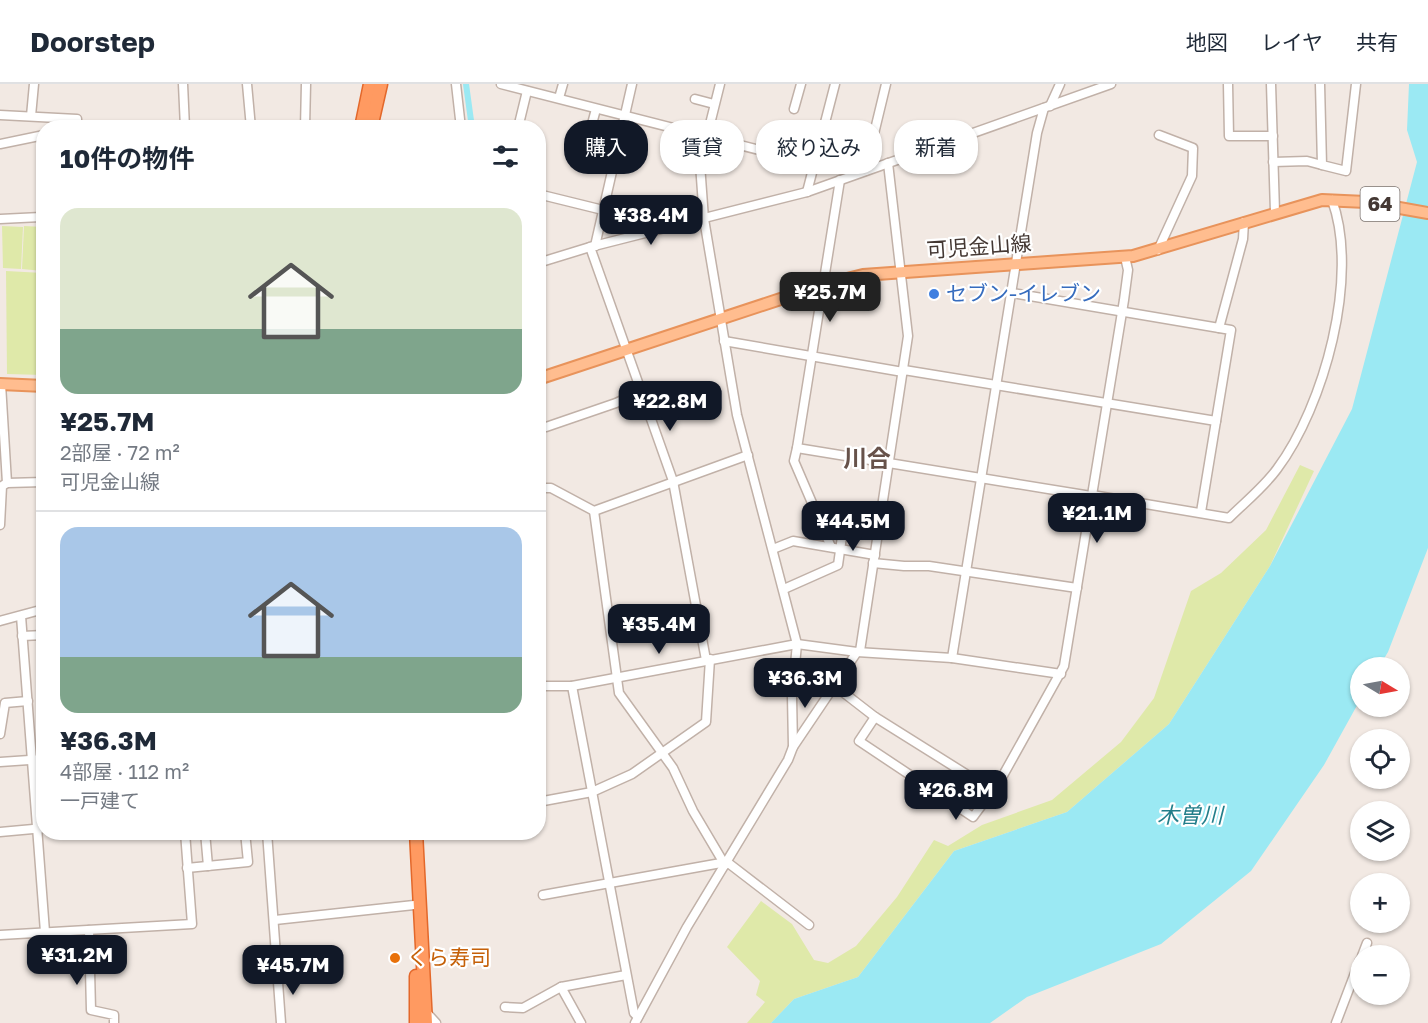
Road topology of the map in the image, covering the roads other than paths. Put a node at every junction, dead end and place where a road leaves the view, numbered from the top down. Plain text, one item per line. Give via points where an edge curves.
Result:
1 (34, 84) edge
2 (183, 84) edge
3 (247, 84) edge
4 (306, 84) edge
5 (370, 84) edge
6 (381, 84) edge
7 (456, 84) edge
8 (501, 84) edge
9 (563, 84) edge
10 (632, 84) edge
11 (720, 84) edge
12 (801, 84) edge
13 (835, 84) edge
14 (884, 84) edge
15 (1060, 84) edge
16 (1111, 84) edge
17 (1228, 84) edge
18 (1271, 84) edge
19 (1320, 84) edge
20 (1356, 84) edge
21 (527, 91) junction
22 (559, 98) junction
23 (695, 99) dead end
24 (714, 104) junction
25 (1047, 107) junction
26 (596, 109) junction
27 (794, 109) dead end
28 (0, 115) edge
29 (31, 116) junction
30 (625, 117) junction
31 (77, 120) edge
32 (185, 120) edge
33 (250, 120) edge
34 (305, 120) edge
35 (363, 120) edge
36 (373, 120) edge
37 (461, 120) edge
38 (520, 120) edge
39 (593, 120) edge
40 (710, 120) edge
41 (826, 120) edge
42 (876, 120) edge
43 (660, 127) edge
44 (1159, 135) dead end
45 (1273, 136) junction
46 (36, 137) edge
47 (0, 144) edge
48 (1273, 162) junction
49 (888, 163) junction
50 (882, 165) edge
51 (1322, 165) junction
52 (701, 174) edge
53 (812, 174) edge
54 (857, 174) edge
55 (840, 180) junction
56 (807, 192) junction
57 (546, 196) edge
58 (1332, 200) junction
59 (603, 210) junction
60 (1275, 212) junction
61 (1428, 213) edge
62 (36, 217) edge
63 (0, 219) edge
64 (704, 219) junction
65 (1244, 222) junction
66 (592, 246) junction
67 (1158, 250) junction
68 (1125, 257) junction
69 (546, 260) edge
70 (1016, 266) junction
71 (901, 273) junction
72 (823, 285) junction
73 (1012, 293) junction
74 (1122, 312) junction
75 (721, 320) junction
76 (1219, 328) junction
77 (724, 341) junction
78 (627, 350) junction
79 (811, 356) junction
80 (903, 371) junction
81 (546, 376) edge
82 (1, 384) edge
83 (36, 386) edge
84 (996, 386) junction
85 (641, 391) junction
86 (1107, 403) junction
87 (1216, 421) junction
88 (546, 427) dead end
89 (2, 446) edge
90 (797, 448) junction
91 (748, 455) junction
92 (889, 462) junction
93 (981, 478) junction
94 (673, 481) junction
95 (36, 482) edge
96 (7, 483) junction
97 (546, 488) edge
98 (1091, 495) junction
99 (815, 510) junction
100 (594, 511) junction
101 (1201, 512) junction
102 (0, 525) edge
103 (831, 547) junction
104 (773, 549) junction
105 (840, 549) junction
106 (874, 559) junction
107 (966, 571) junction
108 (1077, 588) junction
109 (784, 589) junction
110 (36, 611) edge
111 (21, 616) junction
112 (0, 621) edge
113 (36, 635) edge
114 (22, 636) junction
115 (797, 644) junction
116 (858, 652) junction
117 (952, 658) junction
118 (708, 659) junction
119 (1061, 674) junction
120 (618, 677) junction
121 (546, 686) edge
122 (572, 686) junction
123 (835, 686) junction
124 (28, 701) junction
125 (875, 717) junction
126 (0, 734) edge
127 (793, 747) junction
128 (662, 753) junction
129 (32, 759) junction
130 (36, 759) edge
131 (0, 762) edge
132 (993, 791) junction
133 (592, 792) junction
134 (36, 794) edge
135 (546, 801) edge
136 (36, 828) edge
137 (0, 832) edge
138 (41, 840) edge
139 (185, 840) edge
140 (206, 840) edge
141 (246, 840) edge
142 (268, 840) edge
143 (410, 840) edge
144 (416, 840) edge
145 (724, 863) junction
146 (208, 866) junction
147 (187, 868) junction
148 (609, 883) junction
149 (543, 895) dead end
150 (414, 905) junction
151 (275, 920) junction
152 (809, 925) dead end
153 (89, 930) junction
154 (45, 932) junction
155 (0, 935) edge
156 (626, 975) junction
157 (1350, 986) edge
158 (561, 987) junction
159 (505, 1007) dead end
160 (426, 1018) edge
161 (636, 1020) edge
162 (114, 1023) edge
163 (281, 1023) edge
164 (416, 1023) edge
165 (436, 1023) edge
166 (581, 1023) edge
167 (1336, 1023) edge

1 - 29 street
2 - 32 street
3 - 33 street
4 - 34 street
5 - 35 highway
6 - 36 highway
7 - 37 street
8 - 21 street
9 - 22 street
10 - 30 street
11 - 24 street
12 - 27 street
13 - 41 street
14 - 42 street
15 - 25 street
16 - 25 street
17 - 45 street via 1229,136
18 - 45 street
19 - 51 street
20 - 51 street via 1346,171
21 - 22 street
21 - 38 street
22 - 26 street
23 - 24 street
24 - 40 street
25 - 49 street
25 - 70 street via 1037,133
26 - 30 street
26 - 39 street
28 - 29 street
29 - 31 street
30 - 43 street
30 - 59 street
44 - 67 street via 1193,148 1194,166
45 - 48 street
46 - 47 street
48 - 51 street via 1307,161
48 - 60 street
49 - 50 street
49 - 71 street
52 - 64 street
53 - 56 street
54 - 55 street
55 - 56 street
55 - 72 street
56 - 64 street
57 - 59 street
58 - 60 main road, 可児金山線 / 64
58 - 61 main road, 可児金山線 / 64
58 - 101 street via 1338,217 1339,306 1326,363 1307,417 1276,471 1229,518
59 - 66 street
60 - 65 main road, 可児金山線 / 64
62 - 63 street
64 - 66 street
64 - 75 street
65 - 67 main road, 可児金山線 / 64
65 - 76 street via 1244,239
66 - 69 street
66 - 78 street
67 - 68 main road, 可児金山線 / 64
68 - 70 main road, 可児金山線 / 64
68 - 74 street via 1128,270
70 - 71 main road, 可児金山線 / 64
70 - 73 street
71 - 72 main road, 可児金山線 / 64
71 - 80 street via 908,336
72 - 75 main road, 可児金山線 / 64
72 - 79 street
73 - 74 street
73 - 84 street
74 - 76 street
74 - 86 street
75 - 77 street
75 - 78 main road, 可児金山線 / 64
76 - 87 street via 1231,330
77 - 79 street
77 - 91 street
78 - 81 main road, 可児金山線 / 64
78 - 85 street
79 - 80 street
79 - 90 street
80 - 84 street
80 - 92 street
82 - 83 main road
82 - 89 street
84 - 86 street
84 - 93 street
85 - 88 street
85 - 94 street
86 - 87 street
86 - 98 street
87 - 101 street
89 - 96 street
90 - 92 street
90 - 99 street via 794,461
91 - 94 street
91 - 104 street
92 - 93 street
92 - 106 street
93 - 98 street
93 - 107 street
94 - 100 street
94 - 118 street
95 - 96 street
96 - 102 street via 2,486
97 - 100 street
98 - 101 street
98 - 108 street
99 - 103 street
99 - 105 street via 845,515
100 - 120 street
103 - 104 street via 793,541
103 - 105 street
104 - 109 street
105 - 106 street
105 - 109 street via 838,565
106 - 107 street via 903,566
106 - 116 street
107 - 108 street
107 - 117 street
108 - 119 street
109 - 115 street
110 - 111 street
111 - 112 street
111 - 114 street
113 - 114 street
114 - 124 street
115 - 116 street
115 - 118 street
115 - 127 street
116 - 117 street
116 - 123 street
117 - 119 street
118 - 120 street
118 - 128 street via 706,722
119 - 132 street
120 - 122 street
120 - 128 street via 623,700
121 - 122 street
122 - 133 street
123 - 125 street
123 - 127 street
124 - 126 street via 5,702
124 - 129 street
125 - 132 street
125 - 132 street via 859,741 973,817
127 - 145 street
128 - 133 street via 632,774
128 - 145 street
129 - 130 street
129 - 131 street
129 - 134 street
133 - 135 street
133 - 148 street
136 - 137 street
138 - 154 street
139 - 147 street
140 - 146 street
141 - 146 street via 248,862
142 - 151 street
143 - 150 highway
144 - 160 highway
145 - 148 street
145 - 152 street
145 - 161 street
146 - 147 street
147 - 153 street via 192,924
148 - 149 street
148 - 156 street
150 - 151 street
150 - 164 highway
151 - 163 street
153 - 154 street
153 - 162 street via 91,1010 114,1015
154 - 155 street
156 - 158 street
156 - 161 street
157 - 167 street
158 - 159 street via 525,1007
158 - 166 street
160 - 165 street

